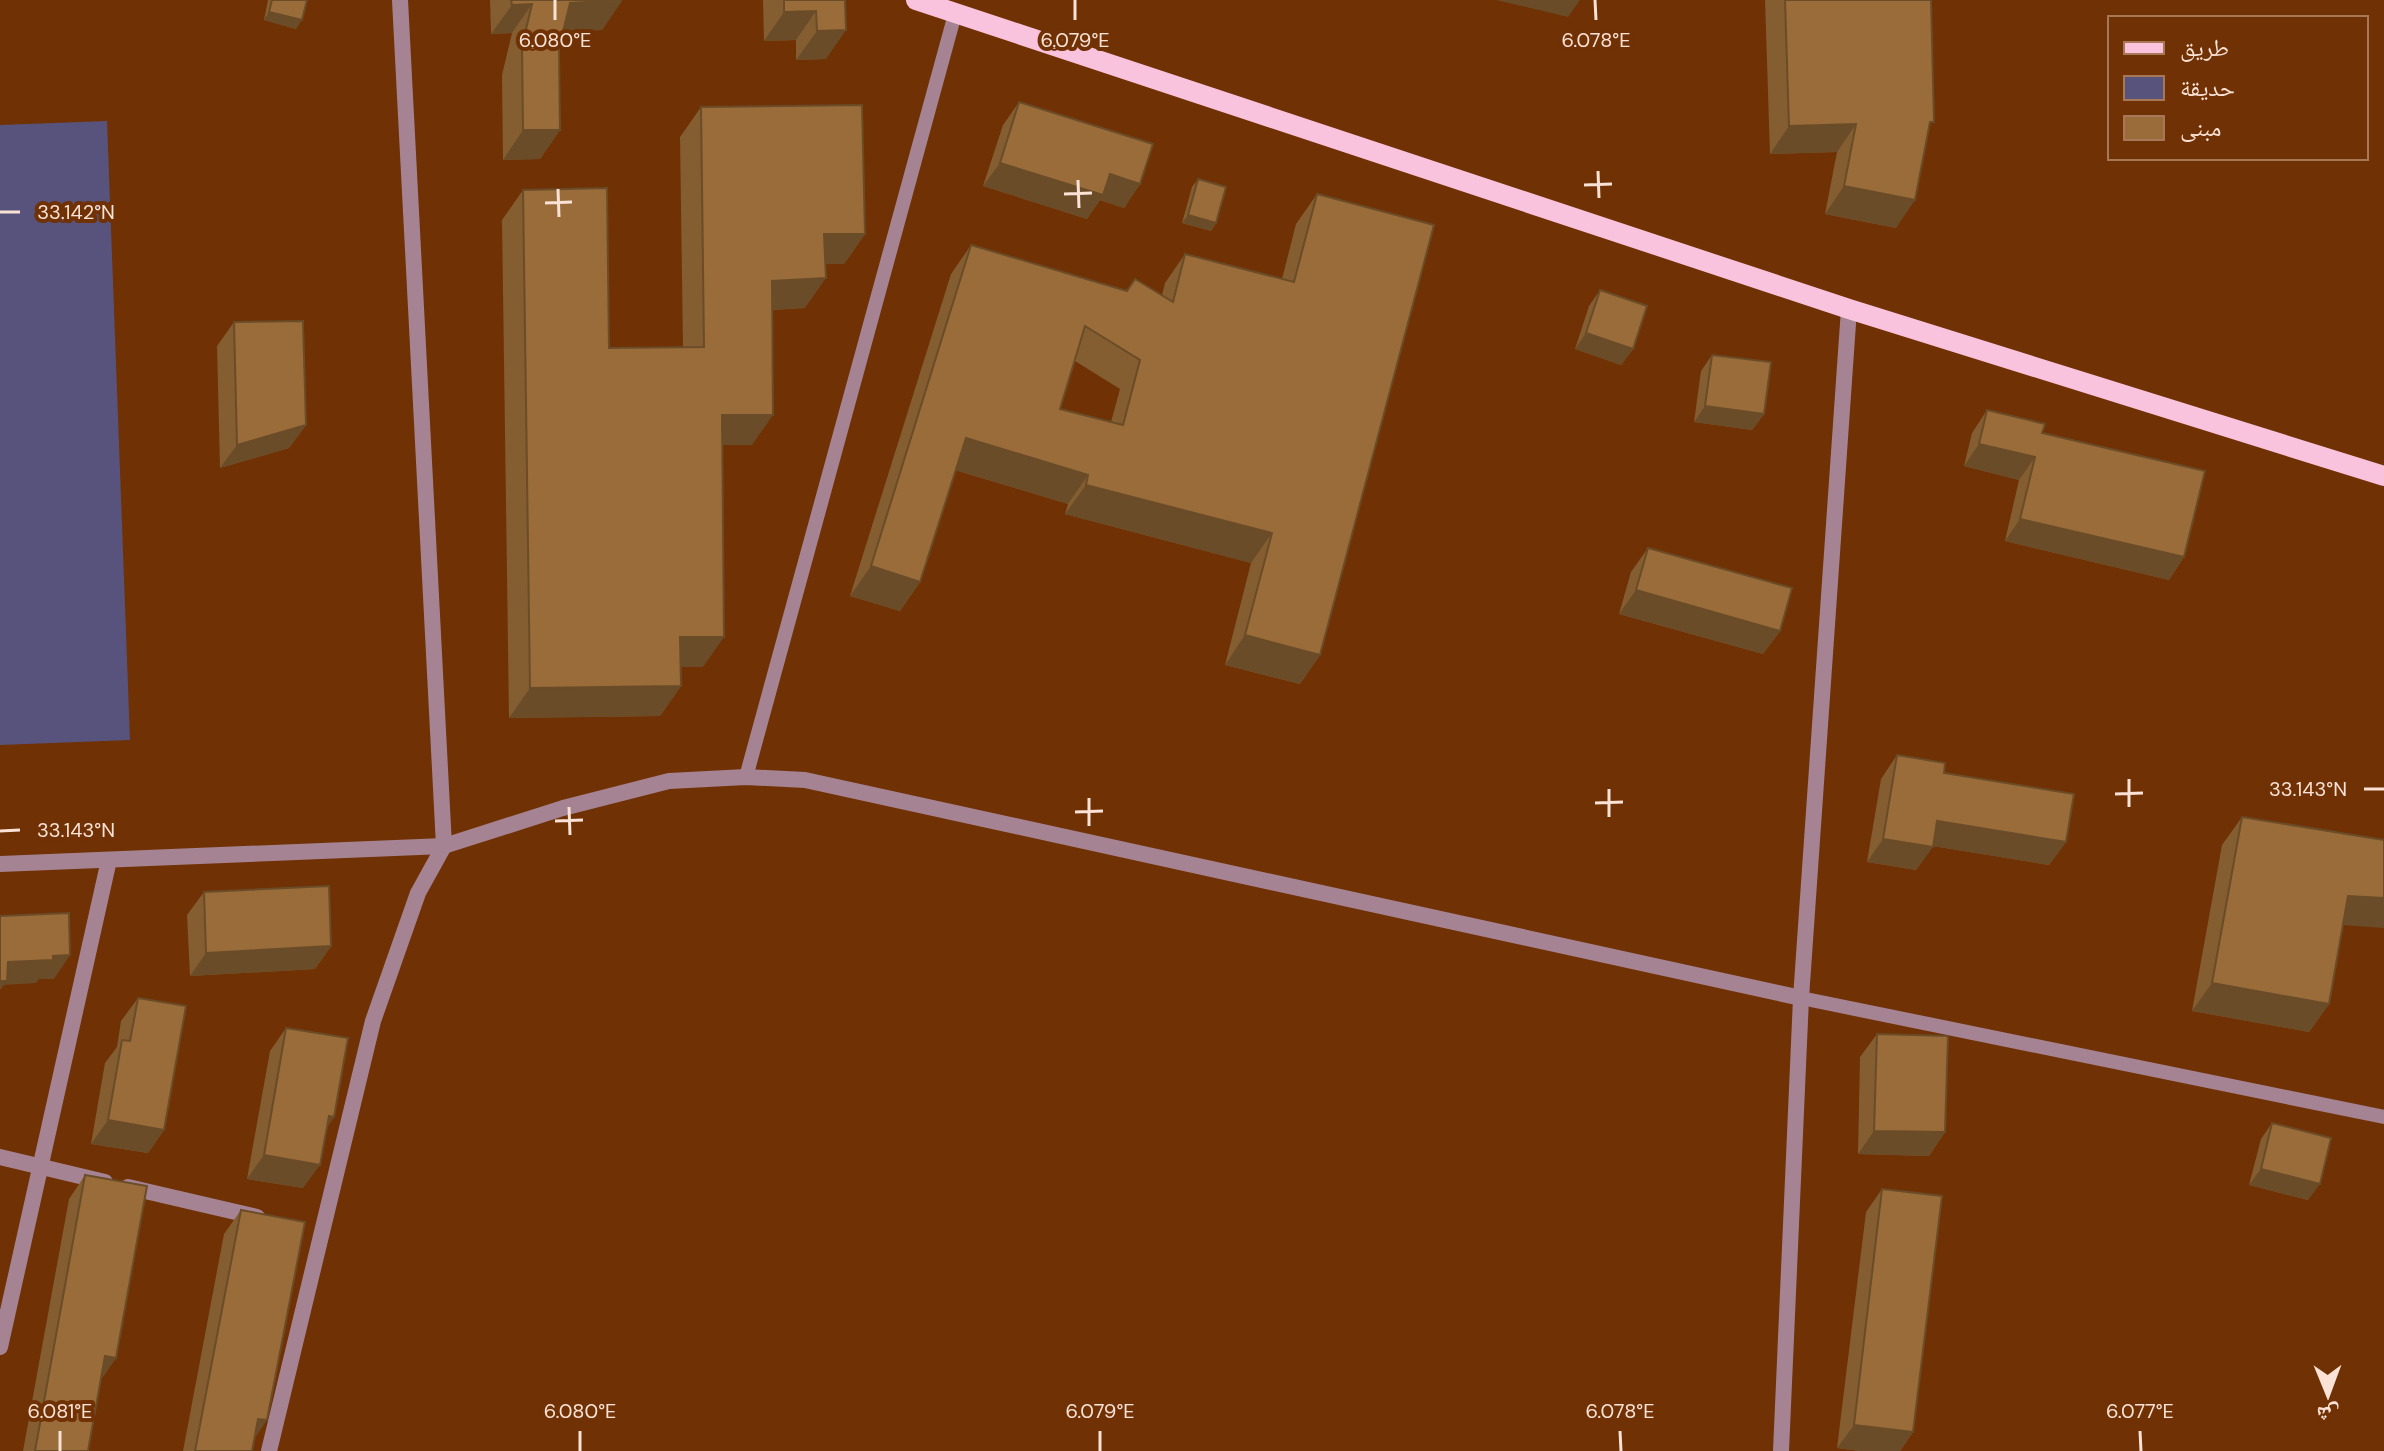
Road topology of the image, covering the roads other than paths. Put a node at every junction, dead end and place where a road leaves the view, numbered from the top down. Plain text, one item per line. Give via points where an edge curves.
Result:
1 (400, 0) edge
2 (923, 2) edge
3 (955, 14) junction
4 (1849, 309) junction
5 (2384, 476) edge
6 (746, 777) junction
7 (444, 846) junction
8 (109, 860) junction
9 (0, 864) edge
10 (1801, 998) junction
11 (2384, 1117) edge
12 (0, 1157) edge
13 (41, 1166) junction
14 (277, 1222) edge
15 (0, 1347) edge
16 (269, 1451) edge
17 (1781, 1451) edge

1 - 7 street
2 - 3 main road
3 - 4 main road
3 - 6 lane
4 - 5 main road
4 - 10 street
6 - 7 street via 669,781
6 - 10 street via 805,780
7 - 8 street
7 - 16 street via 418,893 373,1021 314,1231
8 - 9 street
8 - 13 street
10 - 11 lane
10 - 17 street
12 - 13 street
13 - 14 street
13 - 15 street

